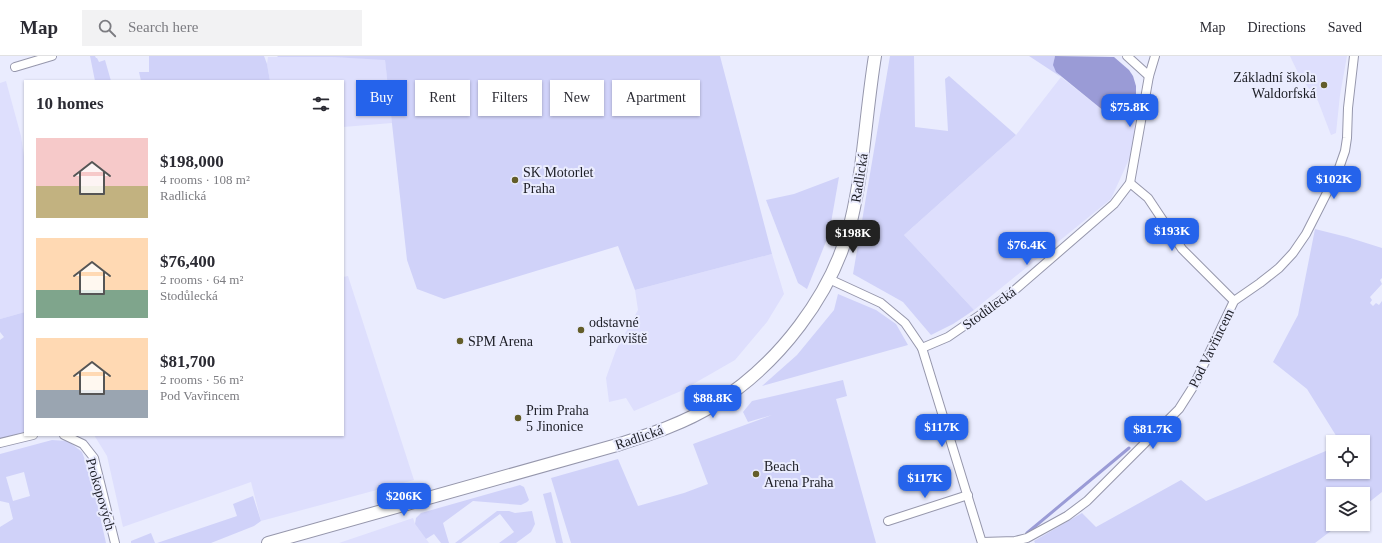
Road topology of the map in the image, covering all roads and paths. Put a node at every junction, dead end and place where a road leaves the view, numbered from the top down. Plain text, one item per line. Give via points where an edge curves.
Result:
1 (52, 56) edge
2 (875, 56) edge
3 (1127, 56) edge
4 (1155, 56) edge
5 (1354, 56) edge
6 (15, 67) dead end
7 (1149, 76) junction
8 (1130, 183) junction
9 (829, 279) junction
10 (1234, 301) junction
11 (922, 348) junction
12 (29, 436) edge
13 (66, 436) edge
14 (0, 443) edge
15 (968, 495) junction
16 (888, 521) dead end
17 (982, 542) edge
18 (115, 543) edge
19 (268, 543) edge

1 - 6 street
2 - 9 main road, Radlická via 855,202 845,240
3 - 7 street
4 - 7 street, Stodůlecká
5 - 10 street, Pod Vavřincem via 1348,108 1348,138 1338,171 1306,234 1293,253 1279,268
7 - 8 street, Stodůlecká
8 - 10 street via 1148,198 1182,249
8 - 11 street, Stodůlecká via 1114,204 1008,295 948,338
9 - 11 street via 881,303 905,323
9 - 19 main road, Radlická via 788,342 759,372 715,405 688,419 617,445
10 - 17 street, Pod Vavřincem via 1179,409 1087,501 1067,516 1027,538
11 - 15 street
12 - 14 street
13 - 18 street, Prokopových via 84,444 94,458
15 - 16 street
15 - 17 street

